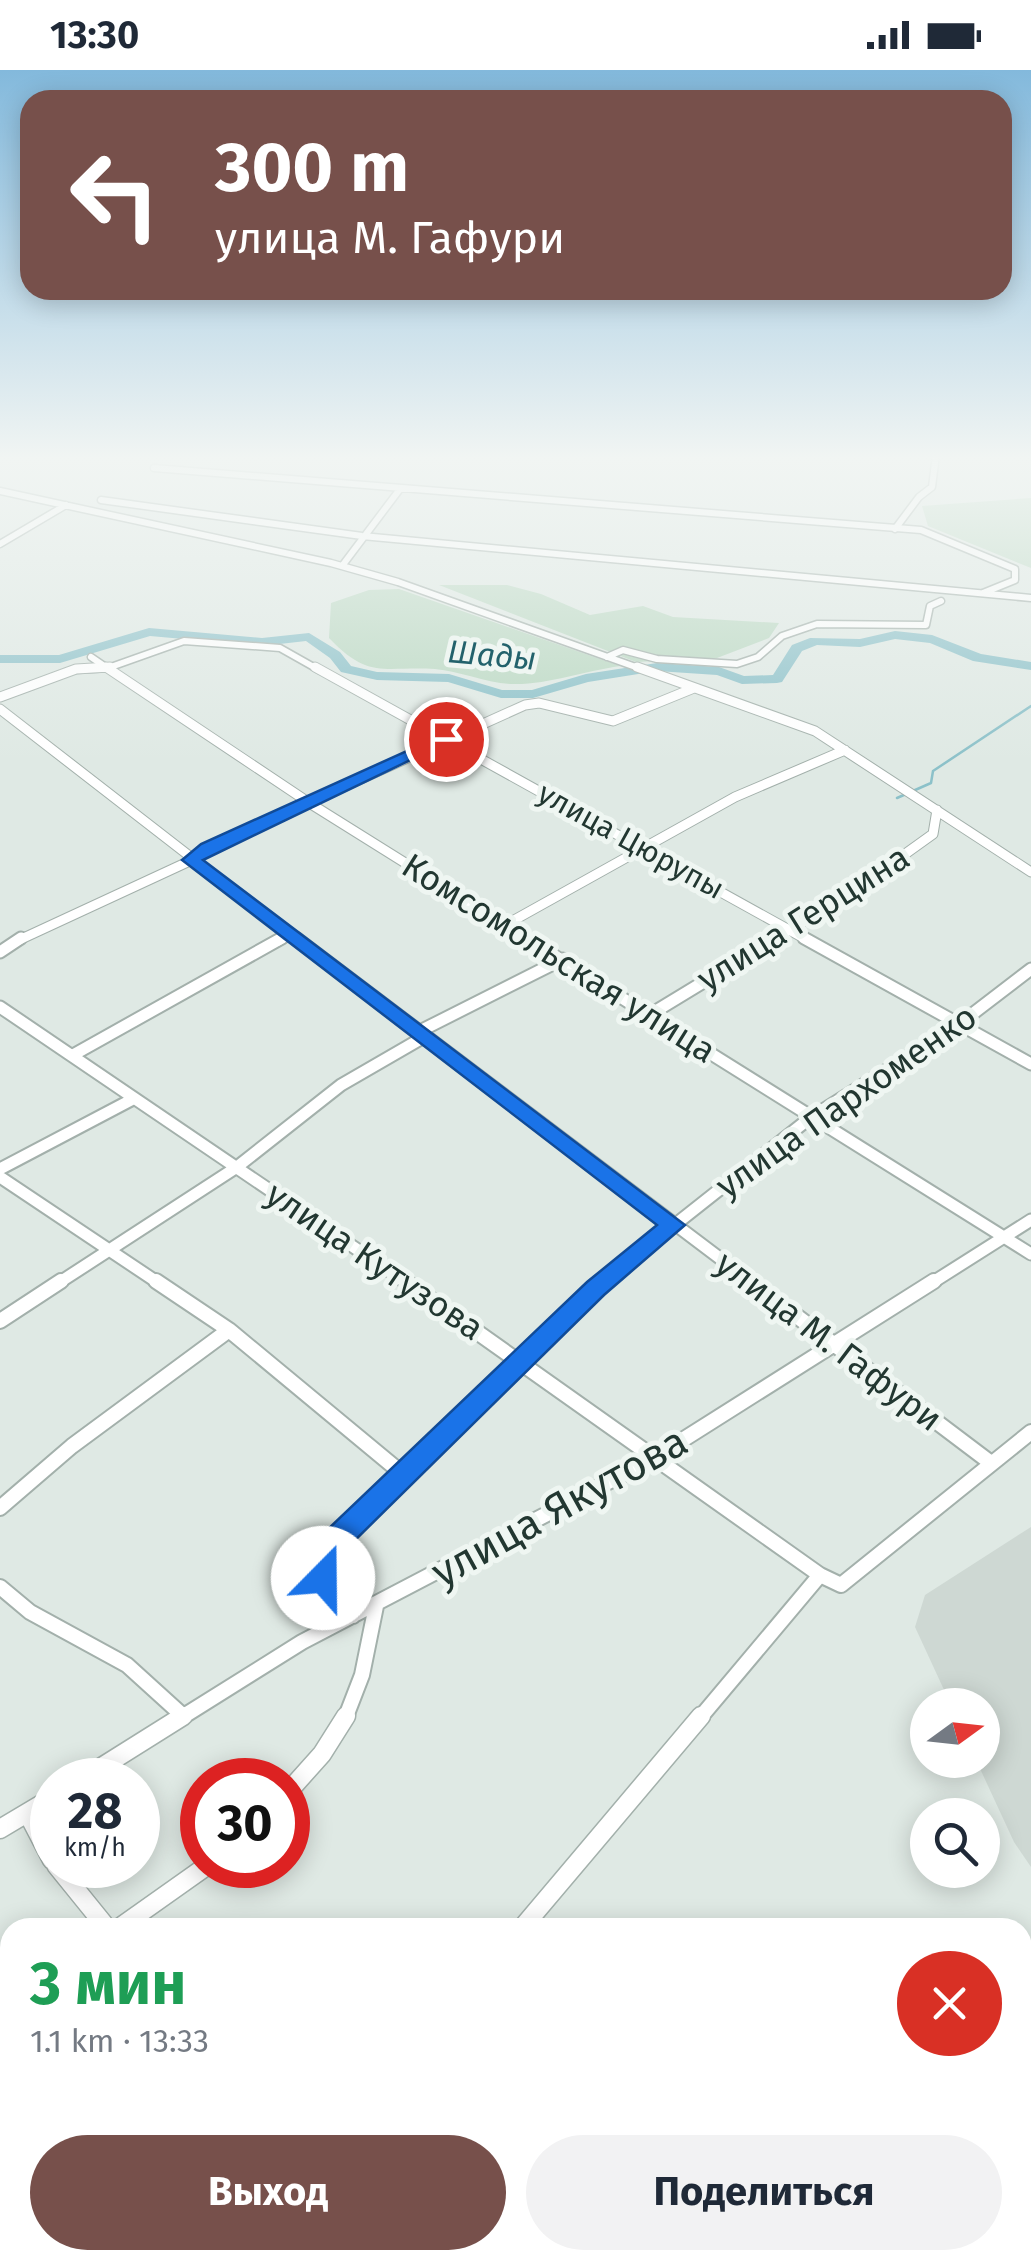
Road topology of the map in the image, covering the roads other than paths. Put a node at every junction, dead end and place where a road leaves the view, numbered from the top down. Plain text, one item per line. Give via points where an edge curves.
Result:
1 (304, 558) edge
2 (348, 558) edge
3 (592, 558) edge
4 (985, 558) edge
5 (342, 566) junction
6 (980, 594) junction
7 (1031, 598) edge
8 (941, 602) dead end
9 (91, 657) dead end
10 (608, 657) junction
11 (108, 668) junction
12 (694, 688) junction
13 (0, 697) edge
14 (0, 709) edge
15 (446, 739) junction
16 (845, 750) junction
17 (311, 804) junction
18 (936, 810) junction
19 (644, 849) junction
20 (192, 860) junction
21 (1031, 872) edge
22 (506, 924) junction
23 (791, 928) junction
24 (290, 934) junction
25 (0, 952) edge
26 (563, 959) junction
27 (1031, 969) edge
28 (0, 1006) edge
29 (651, 1014) junction
30 (958, 1025) junction
31 (421, 1034) junction
32 (73, 1055) junction
33 (1031, 1064) edge
34 (133, 1099) junction
35 (810, 1118) junction
36 (237, 1166) junction
37 (0, 1169) edge
38 (0, 1177) edge
39 (1031, 1220) edge
40 (674, 1225) junction
41 (1004, 1238) junction
42 (112, 1250) junction
43 (1031, 1254) edge
44 (0, 1321) edge
45 (229, 1330) junction
46 (833, 1342) junction
47 (522, 1361) junction
48 (1031, 1432) edge
49 (654, 1458) junction
50 (992, 1464) junction
51 (404, 1475) junction
52 (0, 1508) edge
53 (820, 1575) junction
54 (0, 1587) edge
55 (376, 1606) junction
56 (353, 1616) junction
57 (181, 1714) junction
58 (114, 1758) edge
59 (310, 1771) edge
60 (28, 1814) joint
61 (30, 1818) edge
62 (0, 1829) edge
63 (180, 1885) edge
64 (74, 1888) edge
65 (98, 1918) edge
66 (133, 1918) edge
67 (530, 1918) edge

1 - 5 street
2 - 5 street
3 - 6 street
4 - 6 street via 1014,570 1015,580
5 - 10 street
6 - 7 street
8 - 10 street via 930,606 926,625 817,624 737,664 623,650
9 - 11 street, Комсомольская улица
10 - 12 street
11 - 13 street, улица Цюрупы via 76,669
11 - 15 street, улица Цюрупы via 184,641 280,648
11 - 17 street, Комсомольская улица
12 - 15 street via 613,722 525,704
12 - 16 street via 815,731
14 - 20 street, улица М. Гафури
15 - 17 street
15 - 19 street, улица Цюрупы
16 - 18 street
16 - 19 street via 735,797
17 - 20 street
17 - 22 street, Комсомольская улица
18 - 21 street
18 - 23 street, улица Герцина via 933,834
19 - 22 street
19 - 23 street, улица Цюрупы
20 - 24 street, улица М. Гафури
20 - 25 street
22 - 26 street, Комсомольская улица
23 - 29 street, улица Герцина
23 - 30 street, улица Цюрупы
24 - 31 street, улица М. Гафури
24 - 32 street
26 - 29 street, Комсомольская улица
26 - 31 street
27 - 30 street, улица Пархоменко
28 - 32 street, улица Кутузова
29 - 35 street, Комсомольская улица
30 - 33 street, улица Цюрупы
30 - 35 street, улица Пархоменко
31 - 36 street via 341,1085
31 - 40 street, улица М. Гафури
32 - 34 street, улица Кутузова
34 - 36 street, улица Кутузова
34 - 37 street
35 - 40 street, улица Пархоменко
35 - 41 street, Комсомольская улица
36 - 42 street
36 - 47 street, улица Кутузова
38 - 42 street
39 - 41 street, улица Якутова
40 - 46 street, улица М. Гафури
40 - 47 street, улица Пархоменко via 595,1288
41 - 43 street, Комсомольская улица
41 - 46 street, улица Якутова
42 - 44 street
42 - 45 street
45 - 51 street
45 - 52 street
46 - 49 street, улица Якутова
46 - 50 street, улица М. Гафури
47 - 49 street, улица Кутузова
47 - 51 street, улица Пархоменко
48 - 50 street
49 - 53 street, улица Кутузова
49 - 55 street, улица Якутова
50 - 53 street via 841,1586
51 - 56 street, улица Пархоменко via 319,1561 323,1578
53 - 67 street
54 - 57 street via 30,1612 128,1665
55 - 56 street, улица Якутова
55 - 59 street via 362,1679
56 - 57 street, улица Якутова
57 - 58 street, улица Якутова
60 - 61 street
60 - 62 street
63 - 66 street
64 - 65 street

